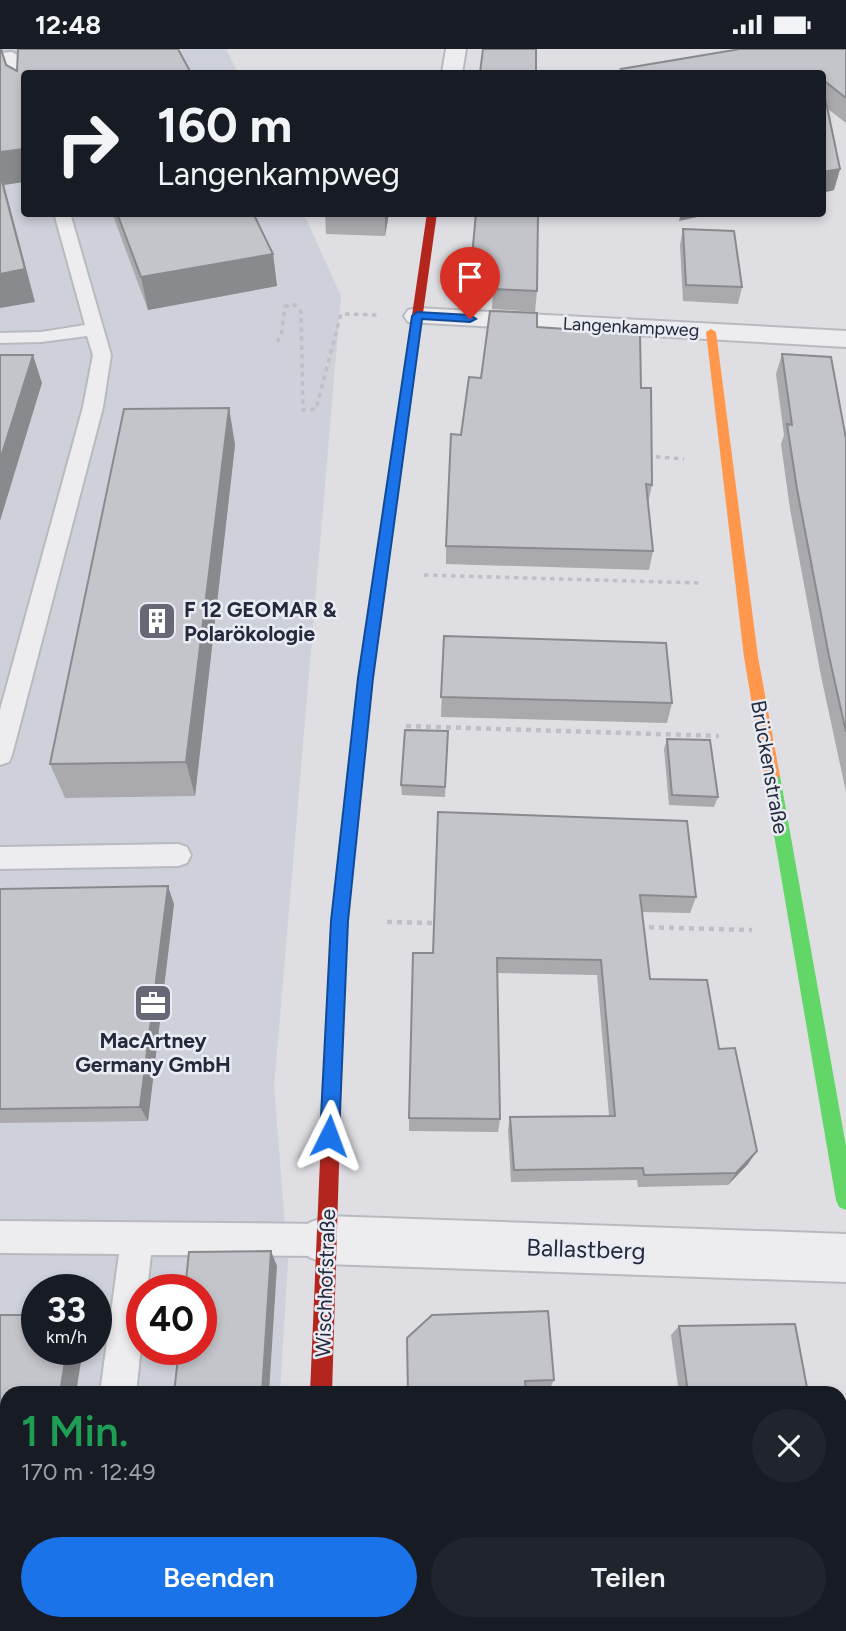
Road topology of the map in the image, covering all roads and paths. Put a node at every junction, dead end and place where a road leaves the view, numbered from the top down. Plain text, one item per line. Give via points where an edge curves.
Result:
1 (456, 49) edge
2 (0, 57) edge
3 (452, 70) edge
4 (21, 85) edge
5 (63, 217) edge
6 (431, 217) edge
7 (417, 316) junction
8 (96, 329) junction
9 (710, 332) junction
10 (0, 338) edge
11 (846, 339) edge
12 (277, 342) dead end
13 (645, 456) edge
14 (727, 461) junction
15 (380, 574) junction
16 (742, 584) junction
17 (362, 725) junction
18 (765, 738) junction
19 (0, 755) edge
20 (178, 855) dead end
21 (0, 858) edge
22 (340, 921) junction
23 (451, 923) edge
24 (632, 927) edge
25 (799, 931) junction
26 (846, 1200) edge
27 (0, 1237) edge
28 (137, 1238) junction
29 (326, 1240) junction
30 (846, 1258) edge
31 (119, 1386) edge
32 (321, 1386) edge

1 - 3 street
2 - 4 lane via 12,56
5 - 8 lane
6 - 7 street, Wischhofstraße
7 - 9 street, Langenkampweg
7 - 12 path via 341,314 316,409 303,410 301,312 295,305 285,306
7 - 15 street, Wischhofstraße
8 - 10 lane
8 - 19 lane via 102,355 93,407
9 - 11 street, Langenkampweg
9 - 14 street, Brückenstraße
13 - 14 path
14 - 16 street, Brückenstraße
15 - 16 path
15 - 17 street, Wischhofstraße
16 - 18 street, Brückenstraße
17 - 18 path
17 - 22 street, Wischhofstraße
18 - 25 street, Brückenstraße
20 - 21 lane
22 - 23 path
22 - 29 street, Wischhofstraße
24 - 25 path
25 - 26 street, Brückenstraße
27 - 28 lane
28 - 29 lane
28 - 31 lane
29 - 30 street, Ballastberg
29 - 32 street, Wischhofstraße

